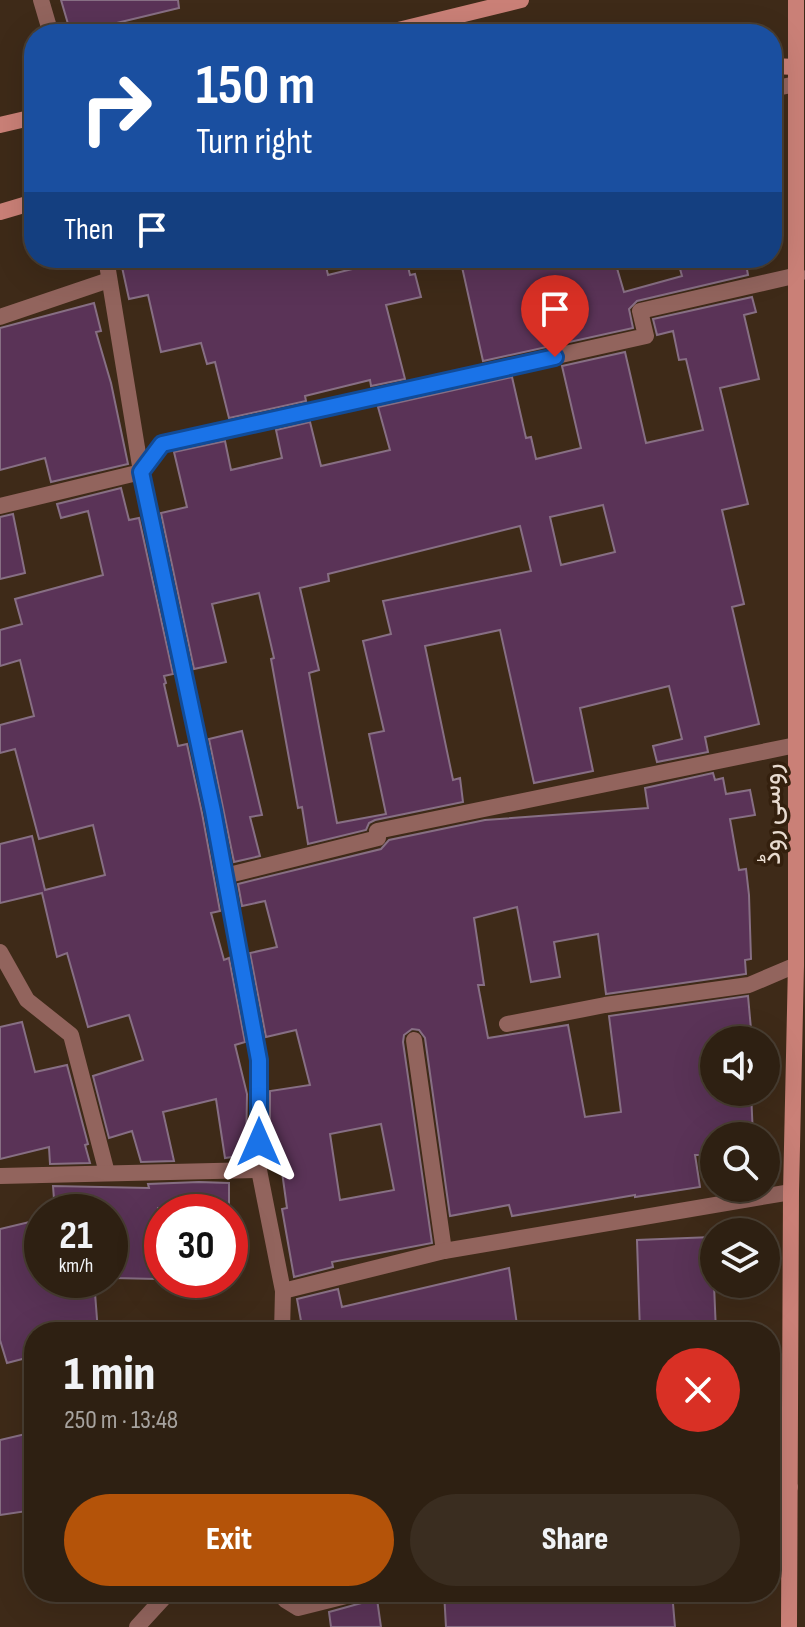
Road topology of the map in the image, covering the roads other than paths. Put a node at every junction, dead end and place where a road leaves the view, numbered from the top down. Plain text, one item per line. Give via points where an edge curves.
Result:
1 (41, 0) edge
2 (521, 0) edge
3 (796, 0) edge
4 (48, 24) edge
5 (423, 24) edge
6 (782, 70) edge
7 (796, 75) junction
8 (782, 83) edge
9 (24, 119) edge
10 (0, 125) edge
11 (24, 205) edge
12 (0, 212) edge
13 (107, 268) edge
14 (798, 275) junction
15 (109, 280) junction
16 (0, 317) edge
17 (141, 472) junction
18 (0, 506) edge
19 (796, 745) junction
20 (225, 876) junction
21 (0, 952) edge
22 (796, 965) junction
23 (507, 1024) dead end
24 (414, 1040) dead end
25 (259, 1170) junction
26 (107, 1173) junction
27 (0, 1176) edge
28 (791, 1192) junction
29 (444, 1251) junction
30 (283, 1291) junction
31 (282, 1322) edge
32 (790, 1487) junction
33 (780, 1490) edge
34 (162, 1602) edge
35 (288, 1602) edge
36 (322, 1602) edge
37 (151, 1619) edge
38 (137, 1627) edge
39 (789, 1627) edge

1 - 4 street
2 - 5 main road
3 - 7 main road, روسی روڈ
6 - 7 main road
7 - 8 street
7 - 14 main road, روسی روڈ
9 - 10 main road
11 - 12 main road
13 - 15 street
14 - 17 street via 640,311 646,336 162,444
14 - 19 main road, روسی روڈ
15 - 16 street
15 - 17 street
17 - 18 street
17 - 20 street
19 - 20 street via 377,831 378,838
19 - 22 main road, روسی روڈ
20 - 25 street via 259,1060
21 - 26 street via 27,1000 71,1035
22 - 23 street via 749,985
22 - 28 main road, روسی روڈ
24 - 29 street
25 - 26 street
25 - 30 street
26 - 27 street
28 - 29 street
28 - 32 main road, روسی روڈ
29 - 30 street
30 - 31 street
32 - 33 street
32 - 39 main road, روسی روڈ
34 - 37 street
35 - 36 street via 298,1608
37 - 38 street

